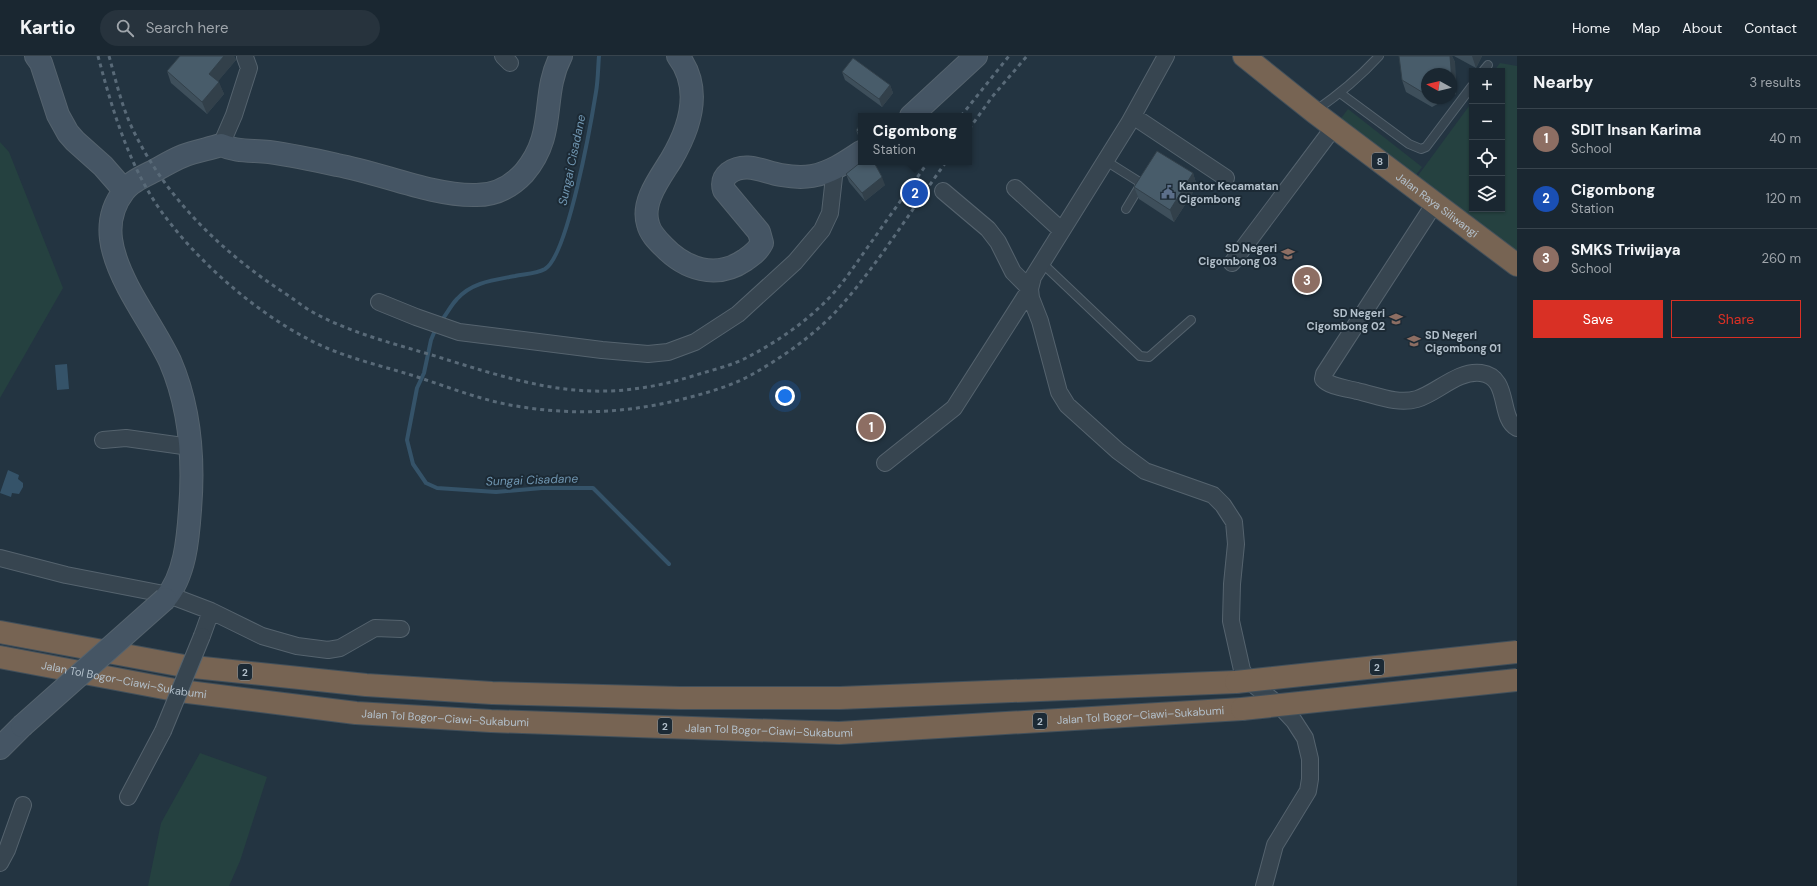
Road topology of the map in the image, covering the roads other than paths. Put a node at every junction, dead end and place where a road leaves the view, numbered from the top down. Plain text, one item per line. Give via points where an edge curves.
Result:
1 (36, 56) edge
2 (561, 56) edge
3 (678, 56) edge
4 (976, 56) edge
5 (1166, 56) edge
6 (1244, 56) edge
7 (1379, 56) edge
8 (244, 57) edge
9 (1469, 90) edge
10 (1340, 93) junction
11 (1314, 112) junction
12 (914, 113) edge
13 (1133, 116) junction
14 (1334, 127) junction
15 (221, 145) junction
16 (858, 154) edge
17 (1106, 161) junction
18 (835, 168) junction
19 (1226, 178) dead end
20 (1016, 188) dead end
21 (124, 190) junction
22 (943, 191) dead end
23 (1435, 203) junction
24 (1126, 209) dead end
25 (1061, 230) junction
26 (1041, 262) junction
27 (1232, 263) dead end
28 (1517, 265) edge
29 (1030, 289) junction
30 (379, 302) dead end
31 (1191, 320) dead end
32 (1517, 428) edge
33 (103, 440) dead end
34 (190, 447) junction
35 (885, 463) dead end
36 (0, 558) edge
37 (167, 597) junction
38 (211, 611) junction
39 (401, 629) dead end
40 (0, 632) edge
41 (1517, 652) edge
42 (0, 657) edge
43 (1517, 680) edge
44 (0, 748) edge
45 (128, 797) dead end
46 (23, 805) dead end
47 (0, 862) edge
48 (1264, 886) edge

1 - 21 main road via 41,63 62,124 75,141 103,166
2 - 15 main road via 553,78 546,130 537,153 518,179 495,193 474,196 450,194 338,165 269,152 232,150
3 - 18 main road via 693,89 690,116 678,148 654,187 648,202 647,223 652,233 681,262 703,270 729,268 742,262 760,248 762,238 759,232 724,190 724,178 732,171 748,167 799,177 813,176
4 - 12 main road
5 - 13 street
6 - 11 highway, Jalan Raya Siliwangi / 8
7 - 10 lane
8 - 15 street via 248,68 234,115
9 - 10 lane via 1426,147 1421,149 1409,144
10 - 11 lane
11 - 14 highway, Jalan Raya Siliwangi / 8
13 - 17 street
13 - 19 street
14 - 23 highway, Jalan Raya Siliwangi / 8
14 - 27 street
15 - 21 main road via 182,156
16 - 18 main road
17 - 24 lane via 1143,180
17 - 25 street
18 - 30 street via 830,213 822,230 796,262 738,314 695,342 668,352 648,354 602,350 459,332
20 - 25 street
21 - 34 main road via 114,208 110,225 111,244 128,287 170,361 180,391
22 - 29 street via 988,229 998,242 1013,272
23 - 28 highway, Jalan Raya Siliwangi / 8
23 - 32 street via 1323,379 1338,387 1388,399 1412,400 1463,376 1481,373 1491,376 1499,385 1511,422
25 - 26 street
26 - 29 street
26 - 31 lane via 1140,356 1149,357
29 - 35 street via 954,408
29 - 48 street via 1059,392 1067,405 1118,451 1145,471 1213,496 1223,505 1234,522 1236,544 1231,621 1242,670 1250,681 1294,721 1305,738 1310,759 1308,791 1275,844
33 - 34 street via 126,438
34 - 37 main road via 192,487 189,528 183,562
36 - 37 street
37 - 38 street
37 - 44 main road, bridge
38 - 39 street via 262,636 297,646 328,650 340,648 375,628
38 - 45 street, bridge via 163,730
40 - 41 highway, 2, bridge via 184,666 366,685 492,693 680,698 840,698 1236,682
42 - 43 highway, Jalan Tol Bogor–Ciawi–Sukabumi / 2, bridge via 180,691 356,713 490,721 839,733 1242,709
46 - 47 street via 7,850

